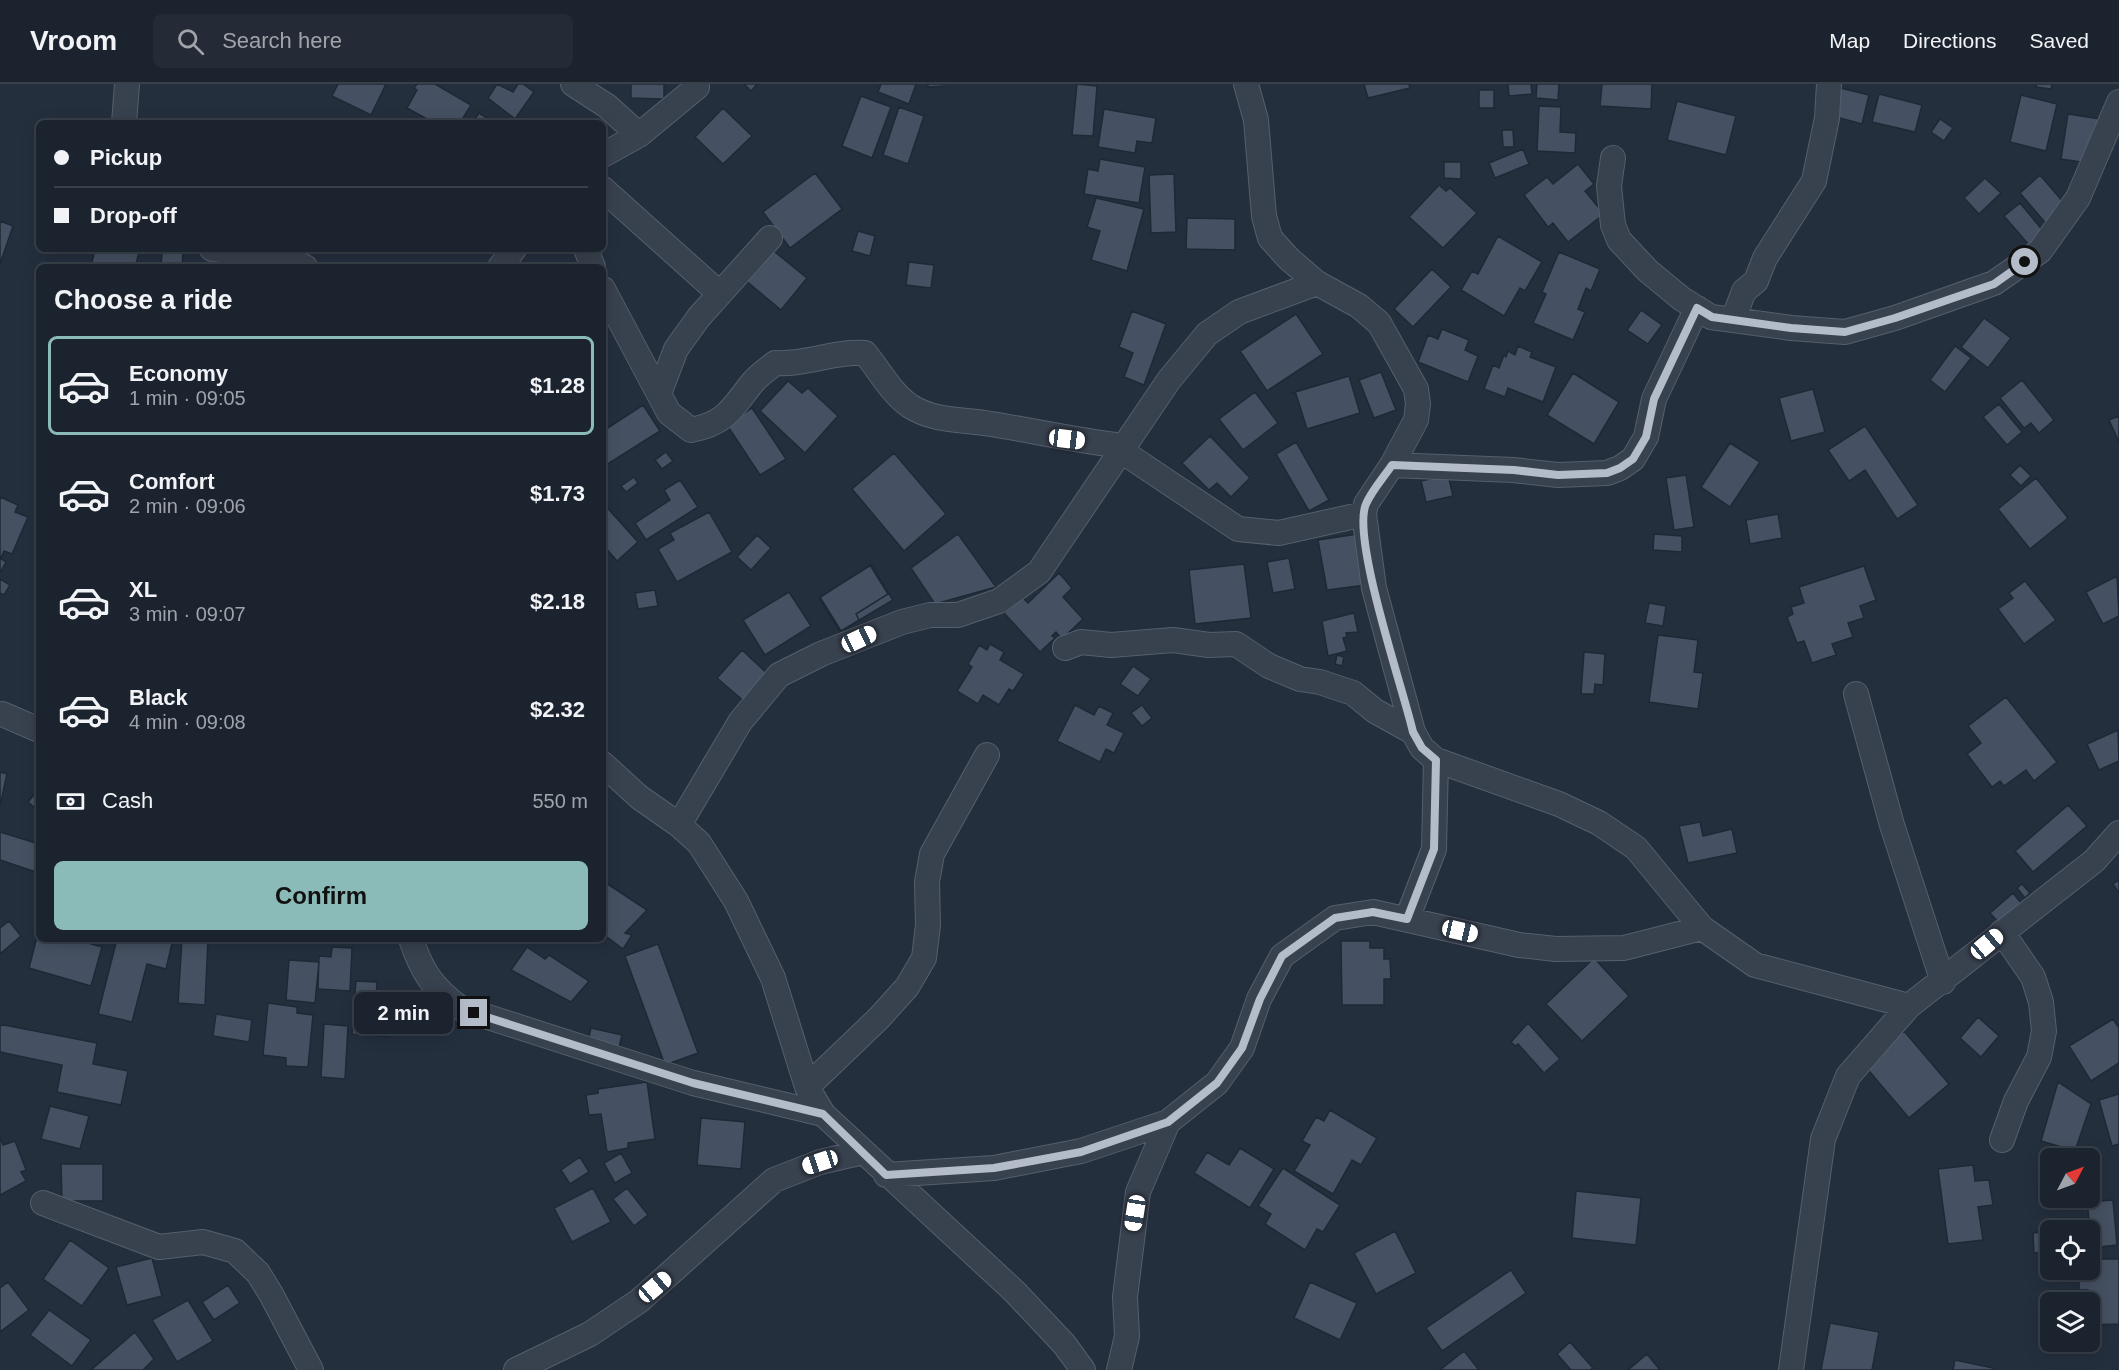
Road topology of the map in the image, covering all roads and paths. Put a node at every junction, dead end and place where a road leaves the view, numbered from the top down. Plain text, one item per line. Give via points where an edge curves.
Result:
1 (126, 84) edge
2 (573, 84) edge
3 (1246, 84) edge
4 (1829, 84) edge
5 (697, 87) dead end
6 (2119, 102) edge
7 (124, 120) edge
8 (639, 135) junction
9 (606, 153) edge
10 (1613, 158) dead end
11 (606, 192) edge
12 (770, 238) dead end
13 (242, 252) edge
14 (297, 264) edge
15 (1317, 283) junction
16 (719, 293) junction
17 (606, 295) edge
18 (1697, 308) junction
19 (1733, 320) junction
20 (659, 394) junction
21 (1122, 448) junction
22 (1392, 465) junction
23 (1364, 514) junction
24 (1065, 648) dead end
25 (1856, 694) dead end
26 (2, 714) dead end
27 (36, 729) edge
28 (1413, 732) junction
29 (987, 756) dead end
30 (1436, 760) junction
31 (606, 767) edge
32 (679, 825) junction
33 (2119, 833) edge
34 (1407, 919) junction
35 (1701, 928) junction
36 (2001, 932) junction
37 (412, 942) edge
38 (1943, 982) junction
39 (1910, 1006) junction
40 (807, 1088) junction
41 (823, 1114) junction
42 (1168, 1122) junction
43 (2002, 1140) dead end
44 (863, 1152) junction
45 (886, 1175) junction
46 (43, 1203) dead end
47 (311, 1370) edge
48 (516, 1370) edge
49 (1083, 1370) edge
50 (1119, 1370) edge
51 (1791, 1370) edge

1 - 7 street
2 - 8 street via 607,106
3 - 15 street via 1256,120 1264,216 1270,238
4 - 19 street via 1827,118 1814,181 1765,258 1756,281 1744,291
5 - 8 street
6 - 19 street via 2078,198 2040,251 1994,284 1845,332
8 - 9 street
10 - 18 street via 1610,186 1613,225 1619,240 1648,271
11 - 16 street
12 - 16 street
13 - 14 street via 273,255
15 - 21 street via 1239,312 1207,334
15 - 22 street via 1359,306 1379,323 1416,389 1416,420
16 - 20 street via 676,350
17 - 20 street
18 - 19 street via 1712,317
18 - 22 street via 1654,399 1646,437 1633,459 1620,468 1607,473 1558,475
20 - 21 street via 669,413 691,430 711,426 731,413 755,380 775,363 865,353 894,392 911,406 943,419 988,423
21 - 23 street via 1238,529 1280,533
21 - 32 street via 1039,572 999,601 958,615 930,615 902,622 820,654 779,675 740,722
22 - 23 street via 1366,504
23 - 28 street via 1374,588
24 - 28 street via 1081,642 1111,645 1173,640 1236,644 1269,666 1353,693 1375,711
25 - 38 street via 1892,825
26 - 27 street
28 - 30 street via 1422,748
29 - 40 street via 932,854 924,957 907,987
30 - 34 street via 1434,849
30 - 35 street via 1559,804 1599,823 1636,848
31 - 32 street via 639,797
32 - 40 street via 699,843 736,901 773,978
33 - 36 street via 2094,861
34 - 35 street via 1519,945 1556,949 1624,948
34 - 42 street via 1373,912 1335,918 1282,956 1260,999 1242,1048 1217,1083
35 - 39 street via 1755,965
36 - 38 street
36 - 43 street via 2033,976 2044,1031 2039,1057 2016,1101
37 - 41 street via 420,965 437,990 460,1008 693,1083
38 - 39 street
39 - 51 street via 1848,1076 1823,1139
40 - 41 street
41 - 44 street
42 - 45 street via 1081,1152 994,1168
42 - 50 street via 1138,1192 1125,1297 1126,1336
44 - 45 street
44 - 48 street via 820,1162 774,1180 639,1301 590,1334
45 - 49 street via 1014,1291
46 - 47 street via 159,1247 203,1242 235,1251 258,1273

